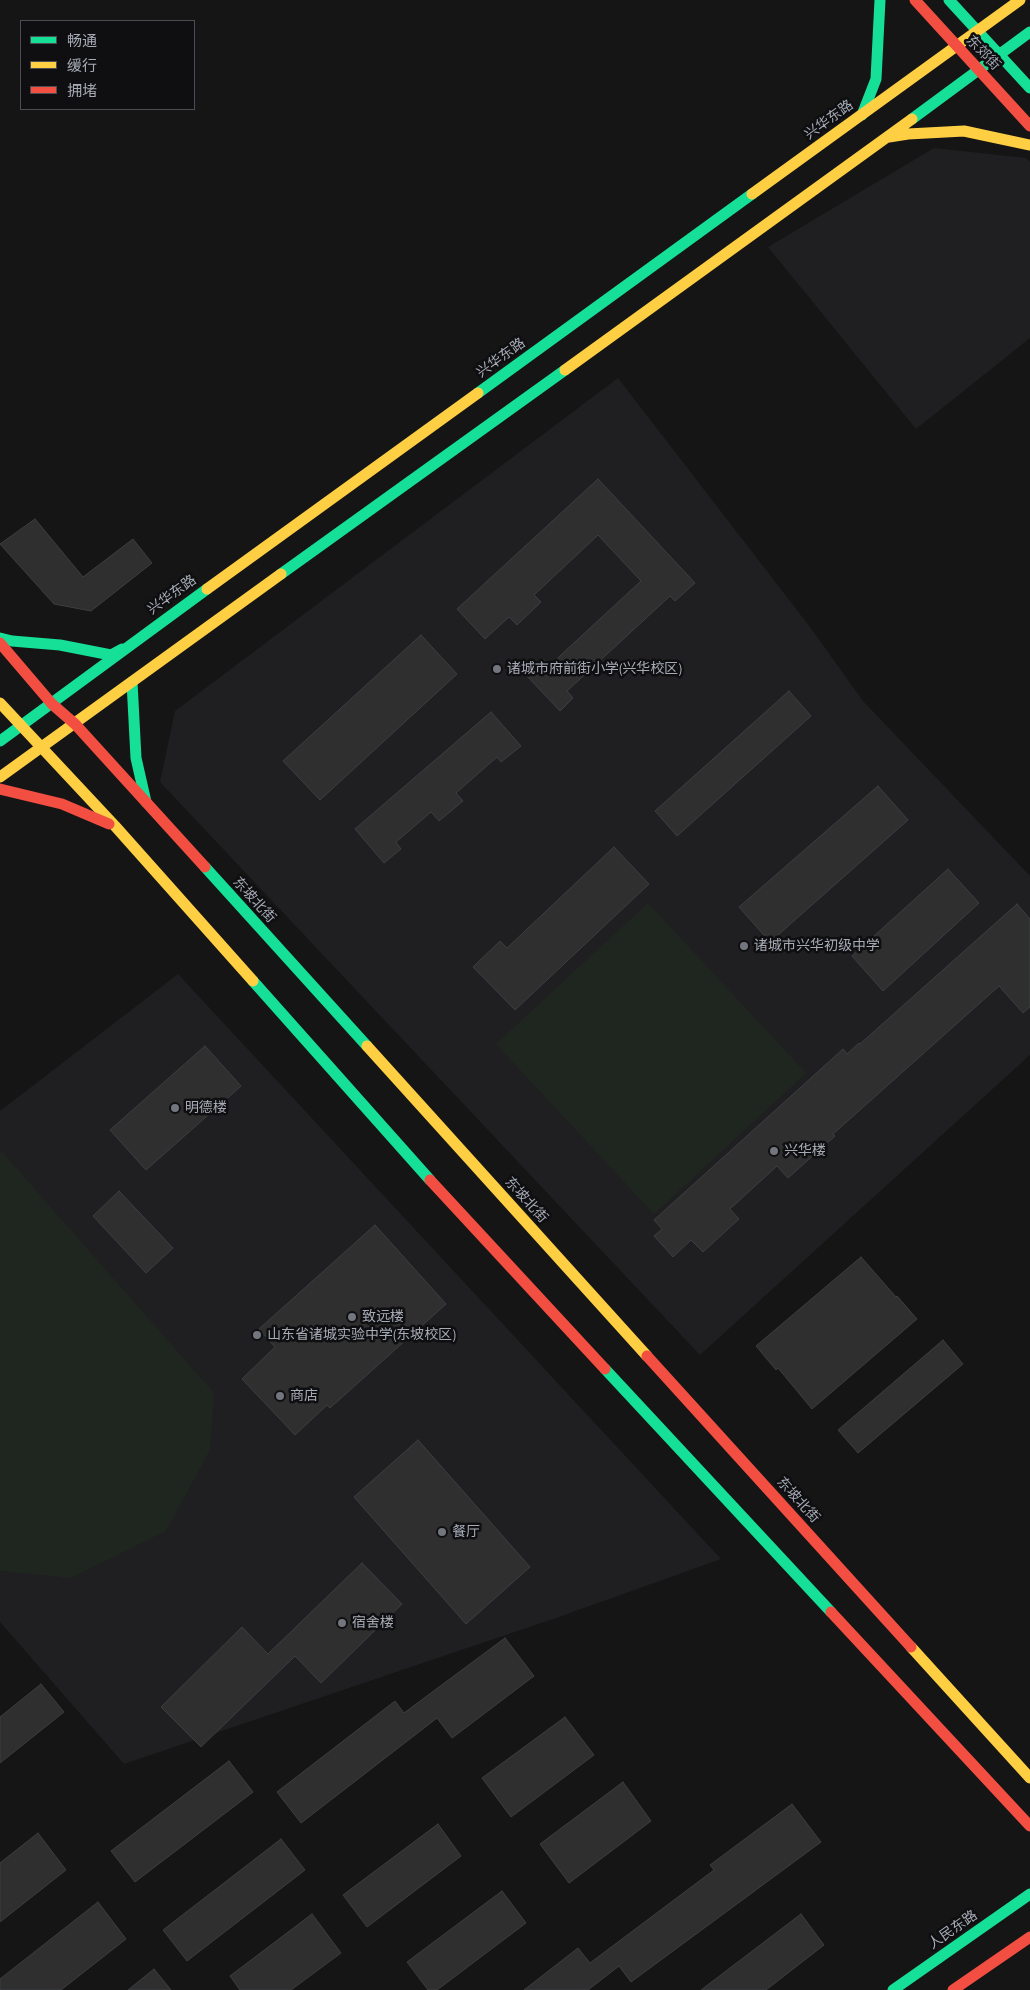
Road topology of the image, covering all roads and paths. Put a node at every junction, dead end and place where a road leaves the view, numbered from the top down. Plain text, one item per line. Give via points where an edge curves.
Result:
1 (880, 0) edge
2 (915, 0) edge
3 (949, 0) edge
4 (1020, 0) edge
5 (977, 30) junction
6 (1030, 32) edge
7 (956, 46) junction
8 (1000, 54) junction
9 (979, 70) junction
10 (1030, 88) edge
11 (862, 115) junction
12 (1030, 126) edge
13 (887, 138) junction
14 (1030, 144) edge
15 (0, 638) edge
16 (135, 641) junction
17 (0, 643) edge
18 (132, 682) junction
19 (0, 703) edge
20 (52, 704) junction
21 (75, 724) junction
22 (22, 726) junction
23 (0, 741) edge
24 (42, 747) junction
25 (0, 777) edge
26 (0, 790) edge
27 (147, 804) junction
28 (115, 826) junction
29 (1030, 1778) edge
30 (1030, 1826) edge
31 (1030, 1894) edge
32 (1030, 1937) edge
33 (893, 1990) edge
34 (953, 1990) edge

1 - 11 main road via 876,79
2 - 7 main road, 东郊街
3 - 5 main road, 东郊街
4 - 5 main road, 兴华东路
5 - 7 main road, 兴华东路
5 - 8 main road, 东郊街
6 - 8 main road
7 - 9 main road, 东郊街
7 - 11 main road, 兴华东路
8 - 9 main road
8 - 10 main road, 东郊街
9 - 12 main road, 东郊街
9 - 13 main road
11 - 16 main road, 兴华东路
13 - 14 main road via 964,131
13 - 18 main road
15 - 16 main road via 111,655
16 - 20 main road, 兴华东路
17 - 20 main road, 东坡北街
18 - 21 main road
18 - 27 main road via 136,758
19 - 22 main road
20 - 21 main road, 东坡北街
20 - 22 main road, 兴华东路
21 - 24 main road
21 - 27 main road, 东坡北街
22 - 23 main road, 兴华东路
22 - 24 main road
24 - 25 main road
24 - 28 main road
26 - 28 main road via 62,804
27 - 29 main road, 东坡北街
28 - 30 main road via 461,1214
31 - 33 main road, 人民东路
32 - 34 main road

